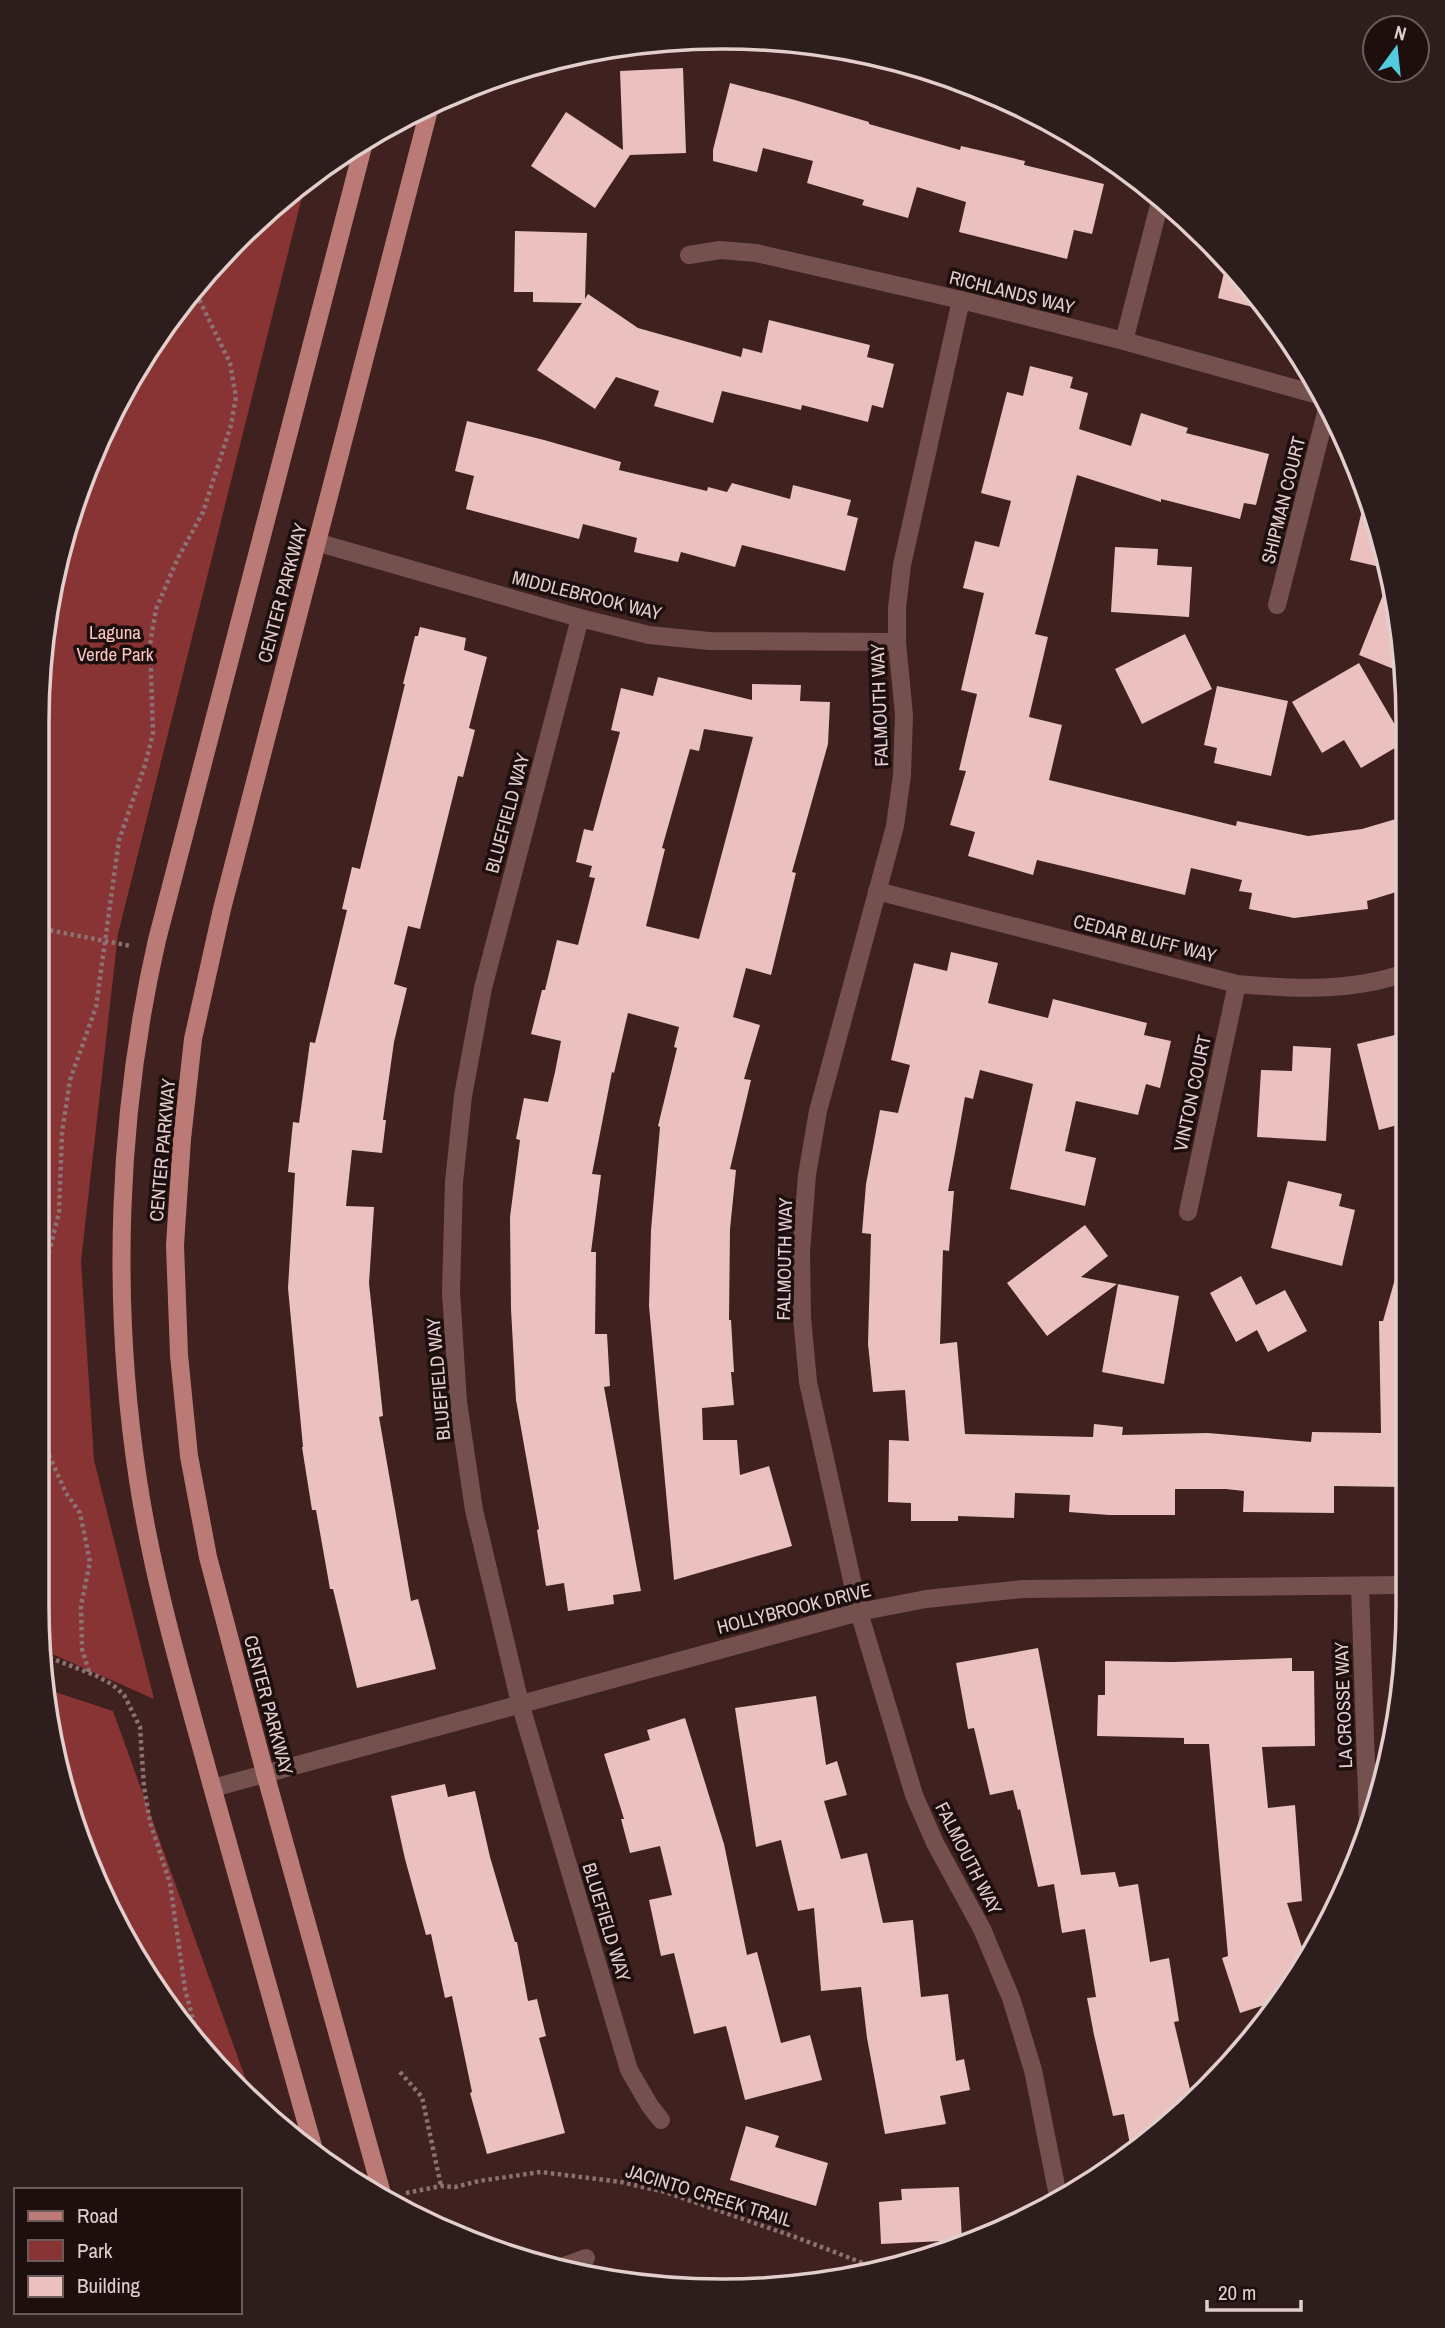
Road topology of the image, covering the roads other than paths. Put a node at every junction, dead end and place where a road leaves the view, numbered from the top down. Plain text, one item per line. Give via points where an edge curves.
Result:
1 (427, 117) edge
2 (361, 155) edge
3 (1158, 209) edge
4 (689, 255) dead end
5 (961, 300) junction
6 (1124, 341) junction
7 (1310, 393) edge
8 (1324, 420) edge
9 (316, 542) junction
10 (1277, 605) dead end
11 (580, 618) junction
12 (897, 642) junction
13 (877, 891) junction
14 (1396, 975) edge
15 (1237, 984) junction
16 (1188, 1212) dead end
17 (1396, 1585) edge
18 (1360, 1586) junction
19 (859, 1612) junction
20 (520, 1703) junction
21 (265, 1773) junction
22 (213, 1788) junction
23 (1367, 1799) edge
24 (662, 2120) dead end
25 (311, 2139) edge
26 (380, 2185) edge
27 (1057, 2190) edge
28 (586, 2258) dead end
29 (575, 2262) edge

1 - 9 main road, CENTER PARKWAY
2 - 22 main road, CENTER PARKWAY via 157,940 139,1027 131,1102 122,1282 138,1480 163,1609
3 - 6 street
4 - 5 street, RICHLANDS WAY via 720,250 756,253
5 - 6 street, RICHLANDS WAY
5 - 12 street, FALMOUTH WAY via 902,565
6 - 7 street, RICHLANDS WAY
8 - 10 street, SHIPMAN COURT
9 - 11 street, MIDDLEBROOK WAY
9 - 21 main road, CENTER PARKWAY via 193,1039 175,1245 189,1456 208,1557
11 - 12 street, MIDDLEBROOK WAY via 649,635 709,641
11 - 20 street, BLUEFIELD WAY via 483,988 463,1096 454,1182 452,1292 458,1402 474,1510
12 - 13 street, FALMOUTH WAY via 904,715 902,775 895,826
13 - 15 street, CEDAR BLUFF WAY
13 - 19 street, FALMOUTH WAY via 818,1111 801,1252 808,1382
14 - 15 street, CEDAR BLUFF WAY via 1339,987 1286,989
15 - 16 street, VINTON COURT
17 - 18 street, HOLLYBROOK DRIVE
18 - 19 street, HOLLYBROOK DRIVE via 1023,1589 926,1599
18 - 23 street, LA CROSSE WAY
19 - 20 street, HOLLYBROOK DRIVE
19 - 27 street, FALMOUTH WAY via 914,1795 982,1928 1011,1998 1033,2070
20 - 21 street, HOLLYBROOK DRIVE
20 - 24 street, BLUEFIELD WAY via 629,2070
21 - 22 street, HOLLYBROOK DRIVE
21 - 26 main road, CENTER PARKWAY
22 - 25 main road, CENTER PARKWAY
28 - 29 street

